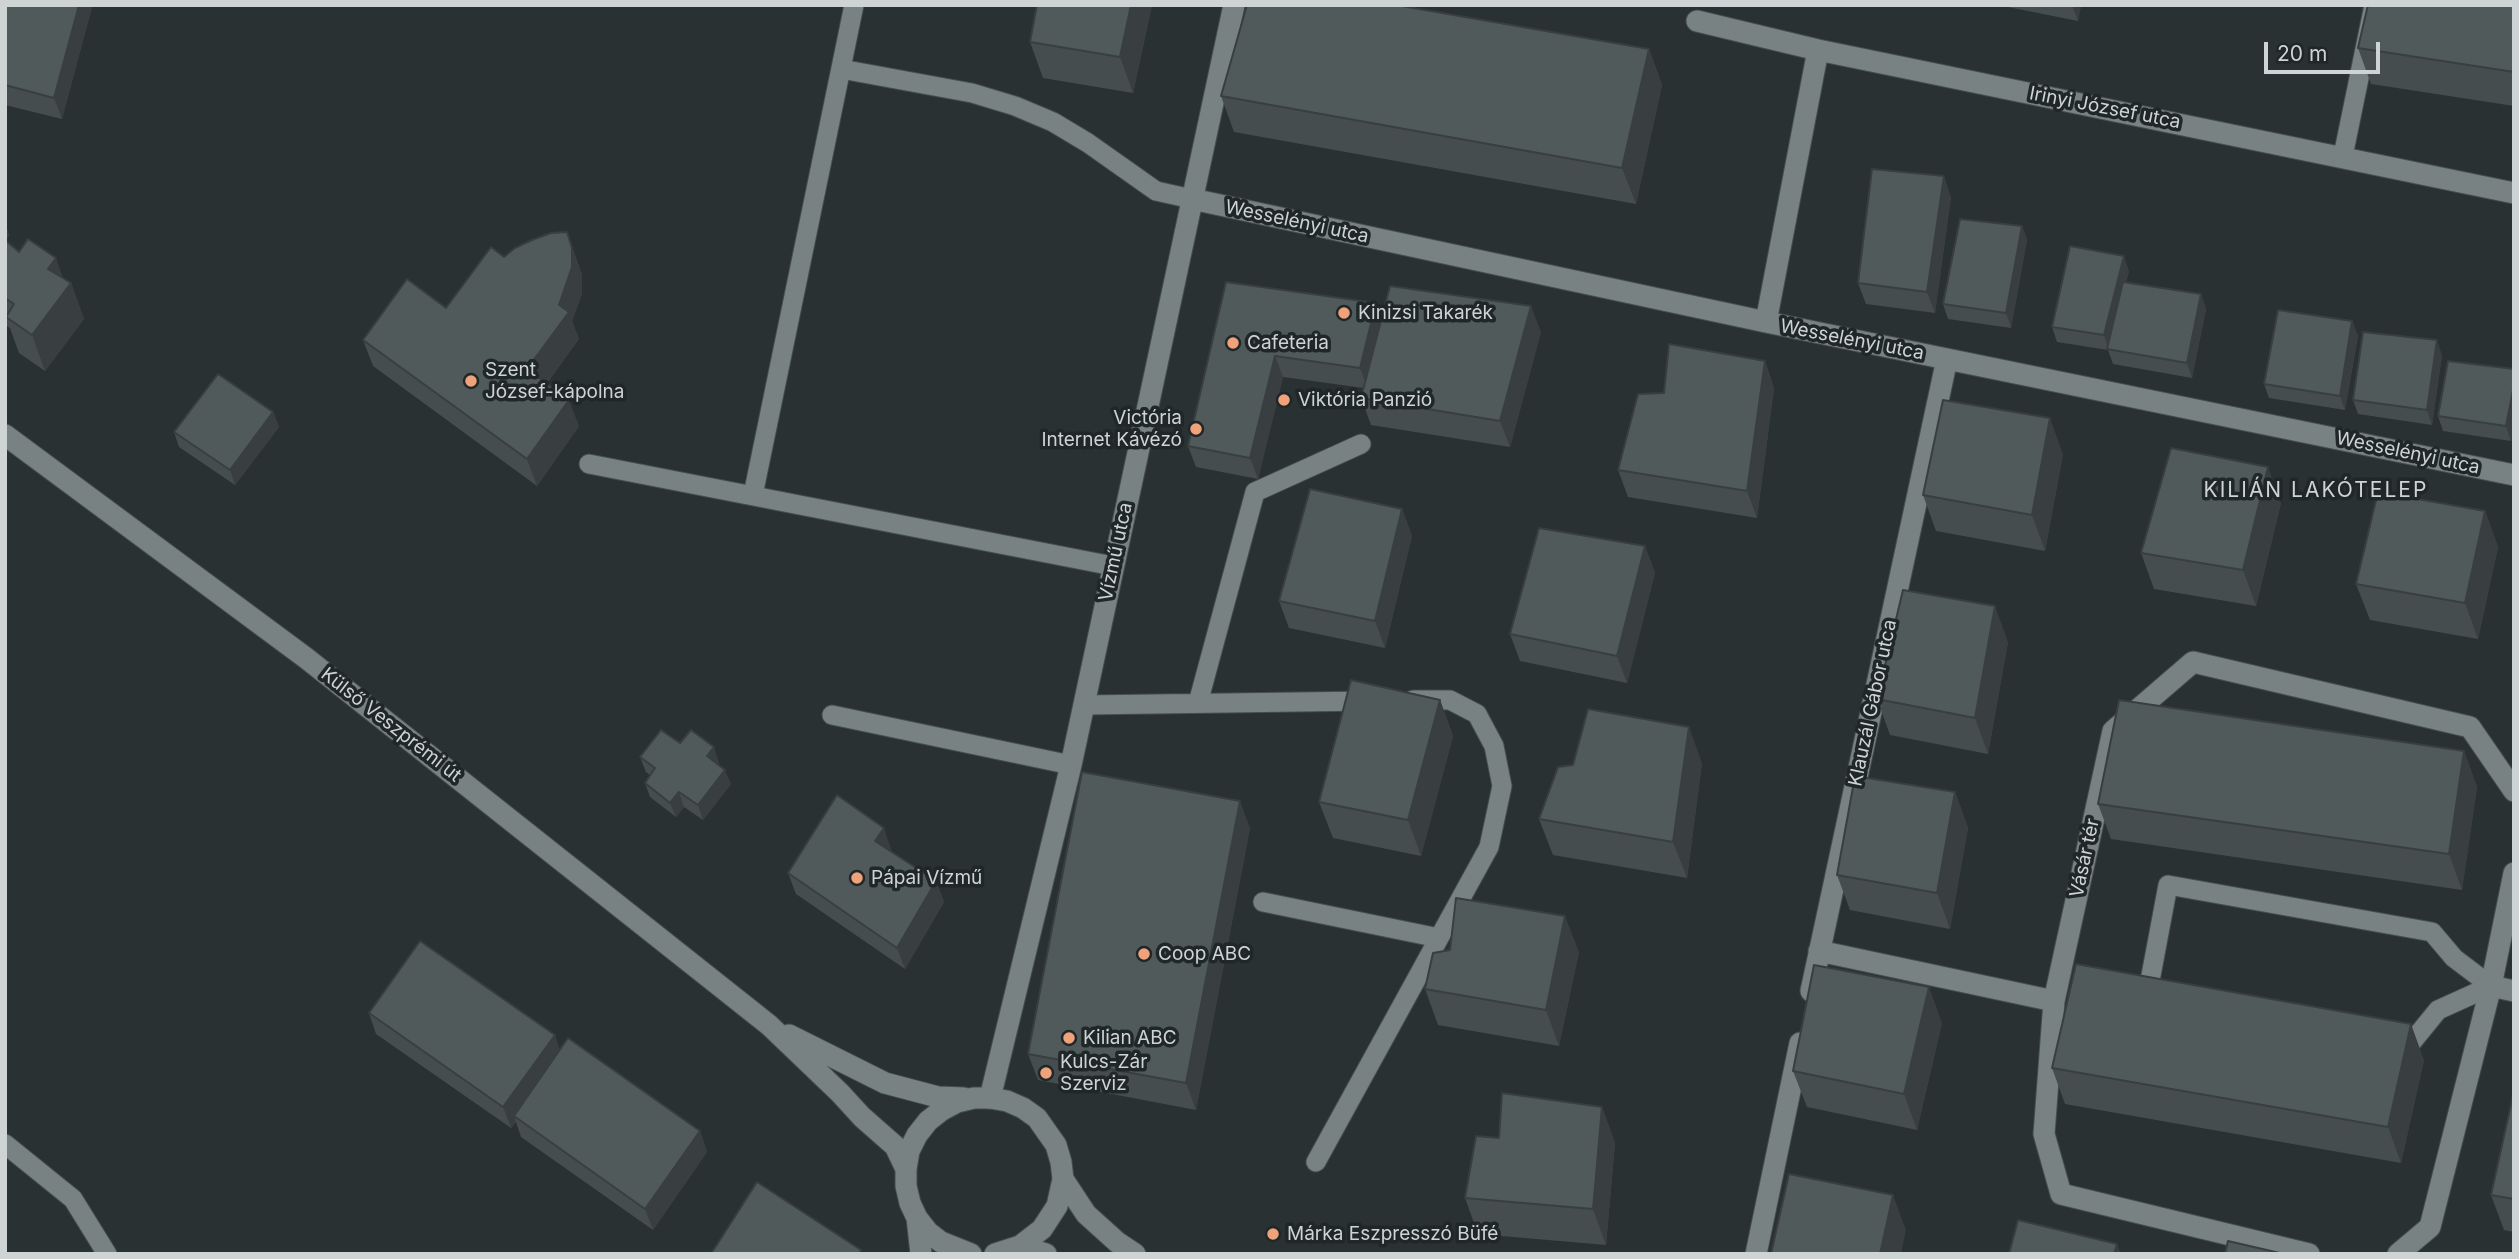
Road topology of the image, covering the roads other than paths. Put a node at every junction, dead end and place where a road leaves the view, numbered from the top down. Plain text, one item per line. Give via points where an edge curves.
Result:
1 (854, 5) edge
2 (1234, 5) edge
3 (2374, 5) edge
4 (1697, 21) dead end
5 (1818, 50) junction
6 (841, 69) junction
7 (2343, 156) junction
8 (2514, 192) edge
9 (1192, 199) junction
10 (1766, 322) junction
11 (1947, 359) junction
12 (5, 435) edge
13 (1361, 444) dead end
14 (589, 464) dead end
15 (2514, 474) edge
16 (753, 495) junction
17 (1113, 566) junction
18 (1198, 703) junction
19 (1083, 705) junction
20 (832, 715) dead end
21 (1071, 765) junction
22 (2514, 791) edge
23 (2514, 873) edge
24 (1264, 902) dead end
25 (1439, 938) junction
26 (1819, 951) junction
27 (2491, 986) junction
28 (2514, 991) edge
29 (2054, 1002) junction
30 (769, 1026) junction
31 (982, 1098) junction
32 (5, 1144) edge
33 (1316, 1162) dead end
34 (905, 1169) junction
35 (1063, 1178) junction
36 (917, 1219) junction
37 (1020, 1246) junction
38 (107, 1254) edge
39 (921, 1254) edge
40 (971, 1254) edge
41 (995, 1254) edge
42 (1046, 1254) edge
43 (1135, 1254) edge
44 (1756, 1254) edge
45 (2309, 1254) edge
46 (2398, 1254) edge

1 - 6 lane
2 - 9 street, Vízmű utca
3 - 7 lane
4 - 5 street, Irinyi József utca
5 - 7 street, Irinyi József utca
5 - 10 street
6 - 9 lane via 972,93 1015,106 1088,143 1156,191
6 - 16 lane
7 - 8 street, Irinyi József utca
9 - 10 street, Wesselényi utca
9 - 17 street, Vízmű utca
10 - 11 street, Wesselényi utca
11 - 15 street, Wesselényi utca
11 - 26 street, Klauzál Gábor utca
12 - 30 street, Külső Veszprémi út via 306,658
13 - 18 lane via 1255,492
14 - 16 lane
16 - 17 lane
17 - 19 street, Vízmű utca
18 - 19 lane
18 - 25 lane via 1450,700 1477,714 1494,746 1502,786 1489,847
19 - 21 street, Vízmű utca
20 - 21 lane
21 - 31 street, Vízmű utca
22 - 29 street, Vásár tér via 2470,727 2193,662 2113,731
23 - 27 street
24 - 25 lane
25 - 33 lane
26 - 29 street
26 - 44 street, Klauzál Gábor utca
27 - 27 lane via 2454,958 2432,932 2168,885 2146,1002 2407,1048 2438,1010
27 - 28 street
27 - 46 street via 2430,1227
29 - 45 street, Vásár tér via 2044,1134 2060,1195
30 - 31 street, Külső Veszprémi út via 885,1083 938,1097
30 - 34 street, Külső Veszprémi út via 895,1146
31 - 34 street via 950,1106 928,1121 909,1151
31 - 35 street, Külső Veszprémi út via 1007,1101 1037,1118 1056,1145
32 - 38 lane via 73,1199
34 - 36 street via 909,1203
35 - 37 street via 1050,1218
35 - 43 street via 1086,1214
36 - 39 street
36 - 40 street via 941,1242
37 - 41 street
37 - 42 street

